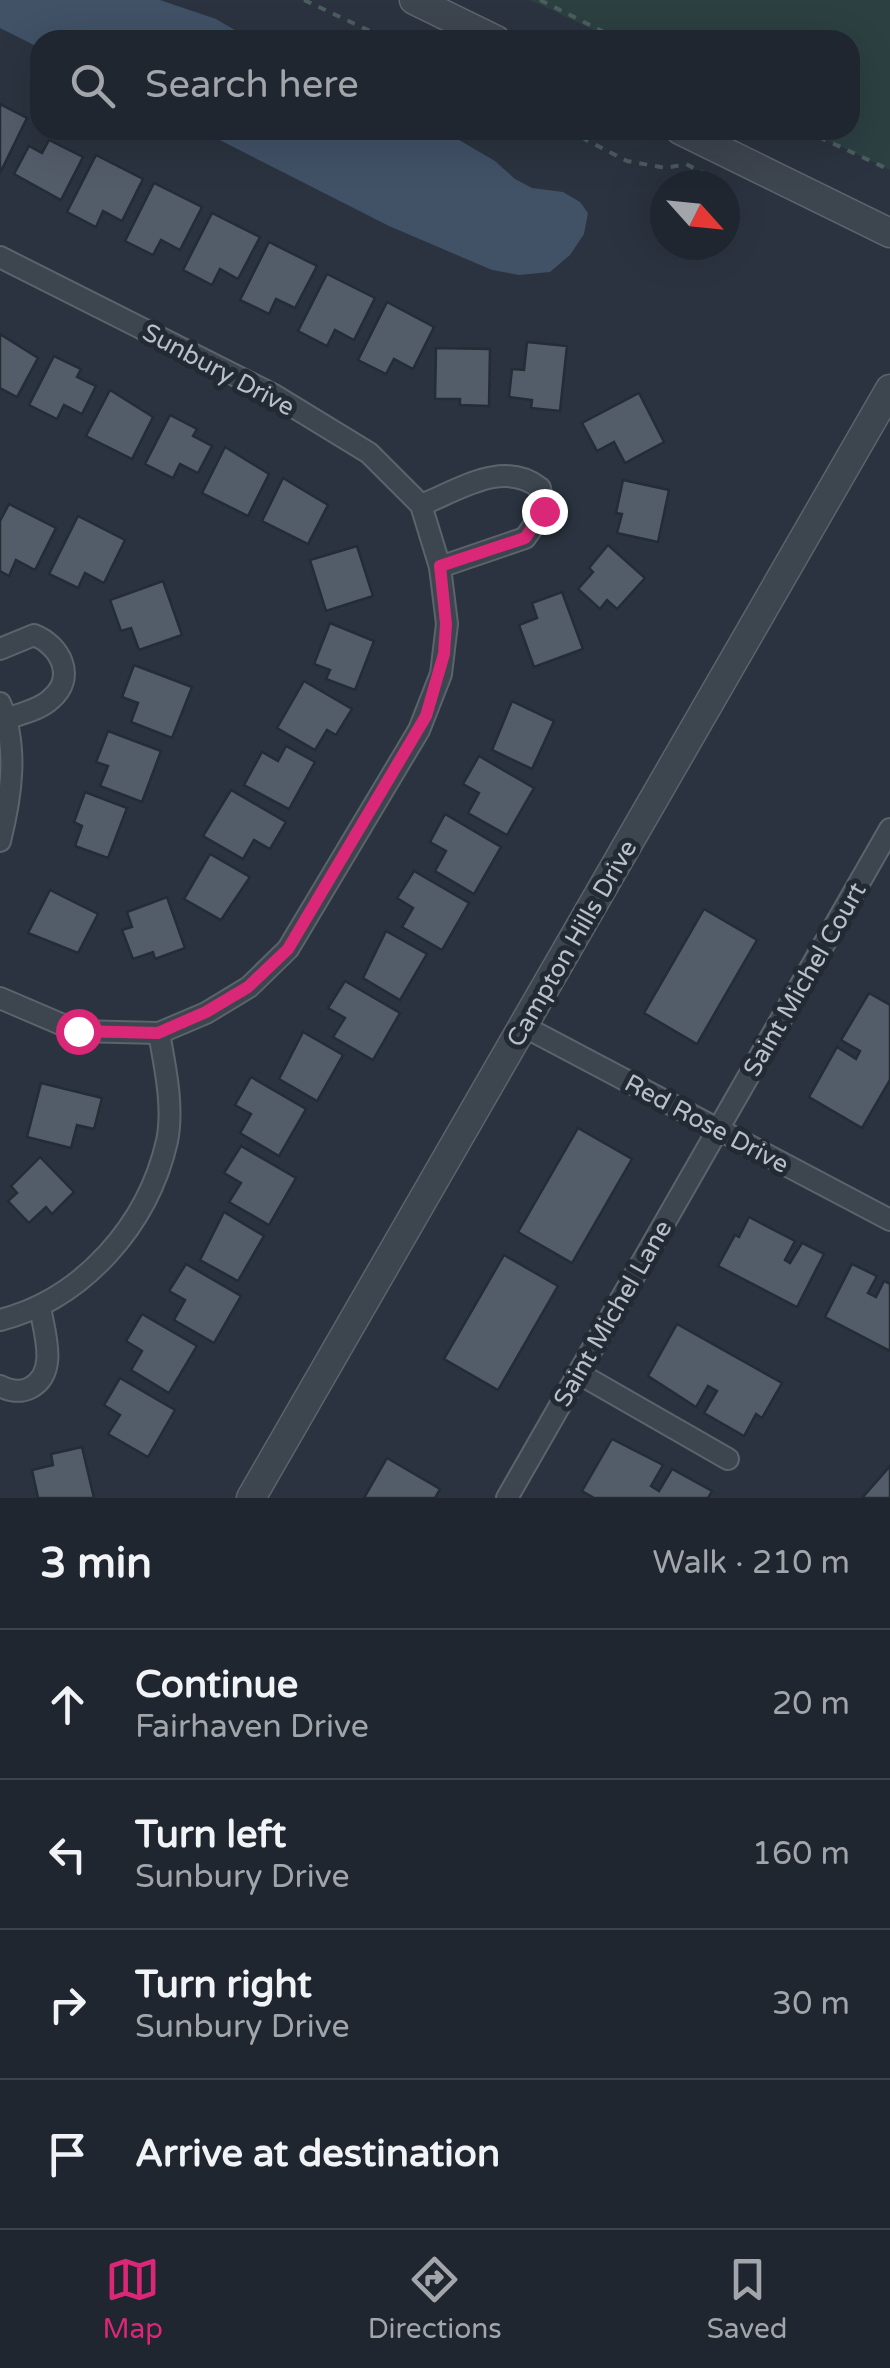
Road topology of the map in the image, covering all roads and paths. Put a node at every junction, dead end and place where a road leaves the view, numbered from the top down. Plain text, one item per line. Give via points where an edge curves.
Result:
1 (304, 0) edge
2 (414, 0) edge
3 (540, 0) edge
4 (368, 30) edge
5 (476, 30) edge
6 (600, 30) edge
7 (588, 140) edge
8 (700, 140) edge
9 (826, 140) edge
10 (699, 170) edge
11 (890, 170) edge
12 (890, 233) edge
13 (0, 256) edge
14 (890, 389) edge
15 (421, 505) junction
16 (440, 566) junction
17 (0, 649) edge
18 (3, 711) edge
19 (890, 829) edge
20 (0, 841) edge
21 (0, 998) edge
22 (523, 1026) junction
23 (158, 1033) junction
24 (718, 1128) junction
25 (890, 1220) edge
26 (40, 1306) junction
27 (0, 1320) edge
28 (578, 1373) junction
29 (0, 1386) edge
30 (728, 1459) dead end
31 (251, 1498) edge
32 (506, 1498) edge

1 - 4 path
2 - 5 street
3 - 6 path
7 - 10 path via 628,160
8 - 12 street
9 - 11 path
13 - 15 street, Sunbury Drive via 274,396 369,453
14 - 22 street, Campton Hills Drive
15 - 16 street, Sunbury Drive
15 - 16 street via 499,474 526,476 540,488 544,511 525,538
16 - 23 street, Sunbury Drive via 446,624 432,699 307,920 248,987
17 - 18 street via 34,635 55,647 64,670 49,702
18 - 20 street via 12,776
19 - 24 street, Saint Michel Court
21 - 23 street via 78,1031
22 - 24 street, Red Rose Drive
22 - 31 street, Campton Hills Drive
23 - 26 street via 168,1083 168,1139 149,1195 100,1261
24 - 25 street, Red Rose Drive
24 - 28 street, Saint Michel Lane
26 - 27 street
26 - 29 street via 48,1350 42,1378 19,1392
28 - 30 street
28 - 32 street, Saint Michel Lane

